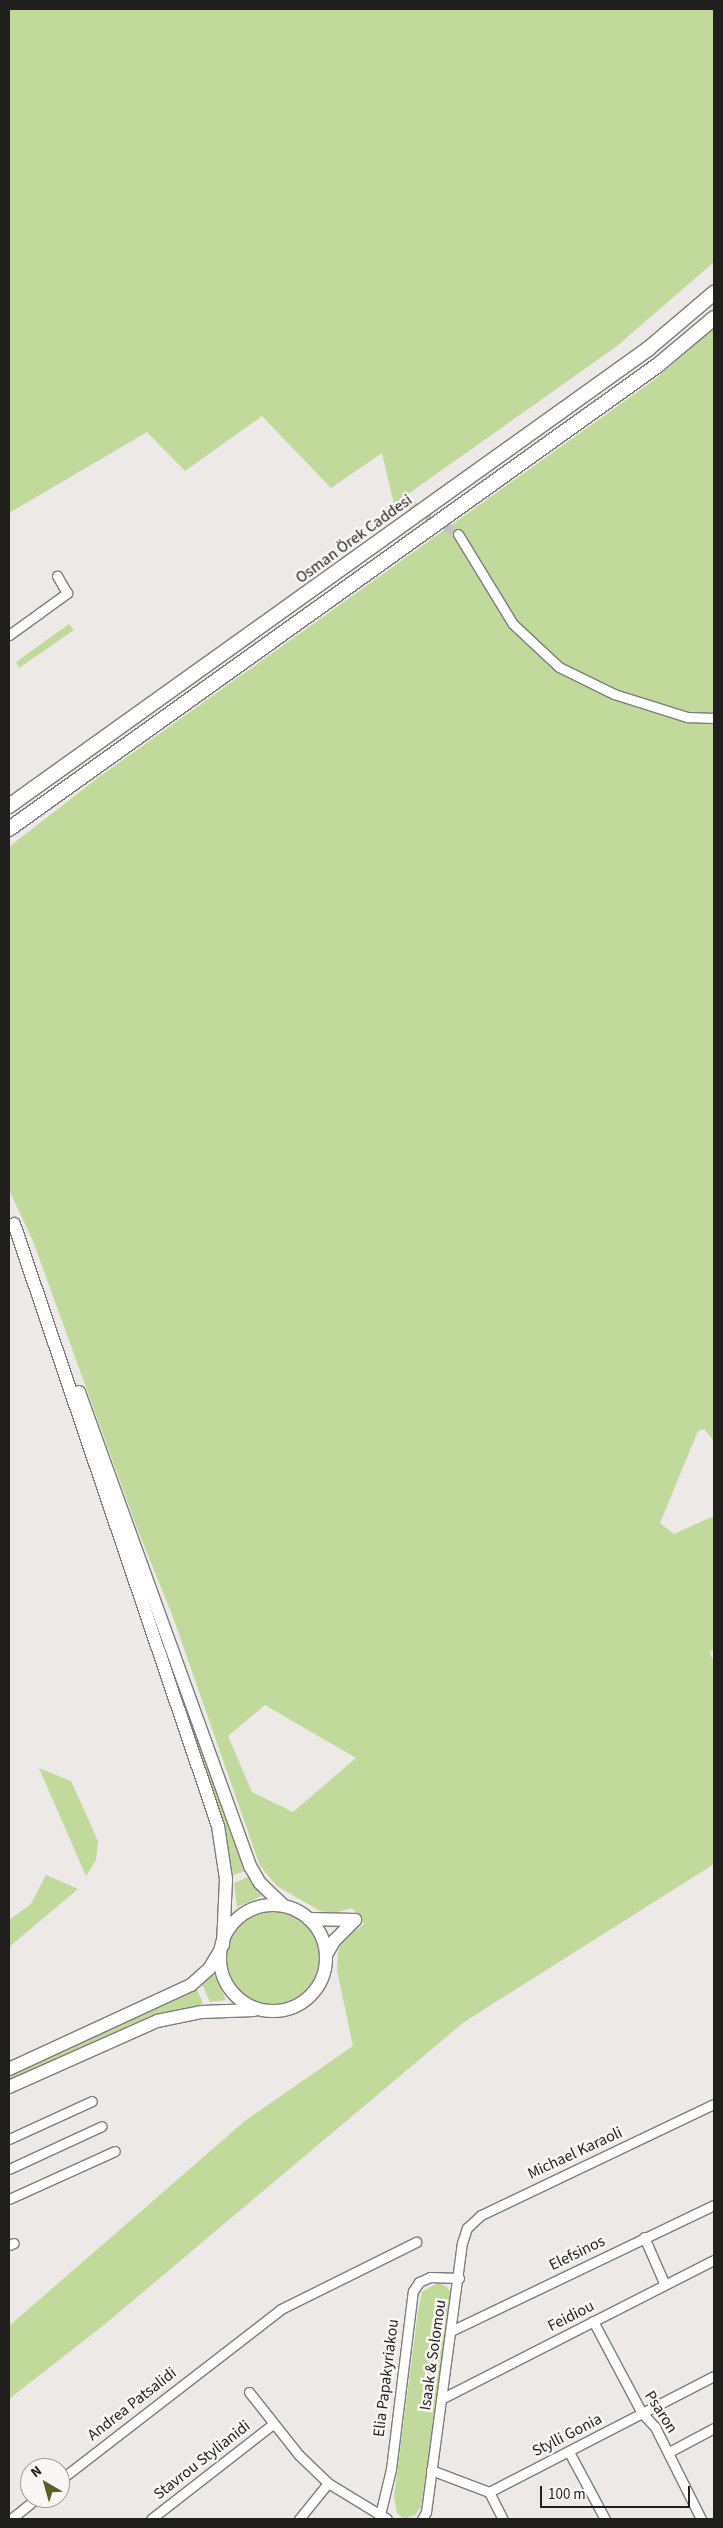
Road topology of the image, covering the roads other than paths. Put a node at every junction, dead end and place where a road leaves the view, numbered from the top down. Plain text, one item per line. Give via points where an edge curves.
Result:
1 (714, 293) edge
2 (714, 318) edge
3 (458, 534) tunnel mouth
4 (57, 576) dead end
5 (9, 635) edge
6 (714, 718) edge
7 (9, 806) edge
8 (9, 829) edge
9 (12, 1219) edge
10 (284, 1906) junction
11 (309, 1919) junction
12 (223, 1946) junction
13 (326, 1955) junction
14 (259, 2010) junction
15 (9, 2069) edge
16 (9, 2086) edge
17 (92, 2101) dead end
18 (714, 2104) edge
19 (102, 2126) dead end
20 (9, 2139) edge
21 (114, 2151) dead end
22 (9, 2168) edge
23 (9, 2200) edge
24 (714, 2205) edge
25 (644, 2237) junction
26 (416, 2242) dead end
27 (462, 2243) joint
28 (714, 2260) edge
29 (459, 2278) junction
30 (665, 2285) junction
31 (593, 2322) junction
32 (453, 2330) junction
33 (714, 2376) edge
34 (249, 2392) dead end
35 (441, 2399) junction
36 (642, 2413) junction
37 (273, 2424) junction
38 (714, 2428) edge
39 (569, 2452) junction
40 (668, 2452) junction
41 (431, 2470) junction
42 (70, 2472) edge
43 (328, 2483) junction
44 (489, 2492) junction
45 (25, 2508) edge
46 (382, 2518) edge
47 (11, 2519) edge
48 (151, 2519) edge
49 (299, 2519) edge
50 (422, 2519) edge
51 (503, 2519) edge
52 (604, 2519) edge
53 (701, 2519) edge

1 - 7 main road, Osman Örek Caddesi via 648,349
2 - 8 main road via 658,365
3 - 6 street via 513,624 559,667 614,694 687,717
4 - 5 street via 67,592
9 - 10 street via 30,1256 94,1429 250,1866 260,1884
9 - 12 street via 218,1826 226,1876
10 - 11 street
10 - 12 street via 268,1905 247,1911 229,1929
11 - 13 street via 322,1937
11 - 13 street via 355,1920 334,1941
12 - 14 street via 221,1964 226,1983 243,2004
12 - 15 street via 209,1969 191,1985
13 - 14 street via 321,1980 305,2000 281,2010
14 - 16 street via 202,2012 157,2021
17 - 20 street
18 - 27 street, Michael Karaoli via 481,2215 467,2228
19 - 22 street
21 - 23 street
24 - 25 street, Elefsinos
25 - 30 street
25 - 32 street, Elefsinos
26 - 42 street, Andrea Patsalidi via 281,2309
27 - 29 street, Isaak & Solomou
28 - 30 street, Feidiou
29 - 32 street, Isaak & Solomou
29 - 46 street, Elia Papakyriakou via 430,2277 419,2282 412,2291 391,2469
30 - 31 street, Feidiou
31 - 35 street, Feidiou
31 - 36 street, Psaron
32 - 35 street, Isaak & Solomou
33 - 36 street, Stylli Gonia
34 - 37 street
35 - 41 street, Isaak & Solomou
36 - 39 street, Stylli Gonia
36 - 40 street, Psaron via 656,2428
37 - 43 street
37 - 48 street, Stavrou Stylianidi
38 - 40 street
39 - 44 street, Stylli Gonia
39 - 52 street
40 - 53 street, Psaron
41 - 44 street
41 - 50 street, Isaak & Solomou via 426,2512
43 - 46 street
43 - 49 street
44 - 51 street
45 - 47 street

